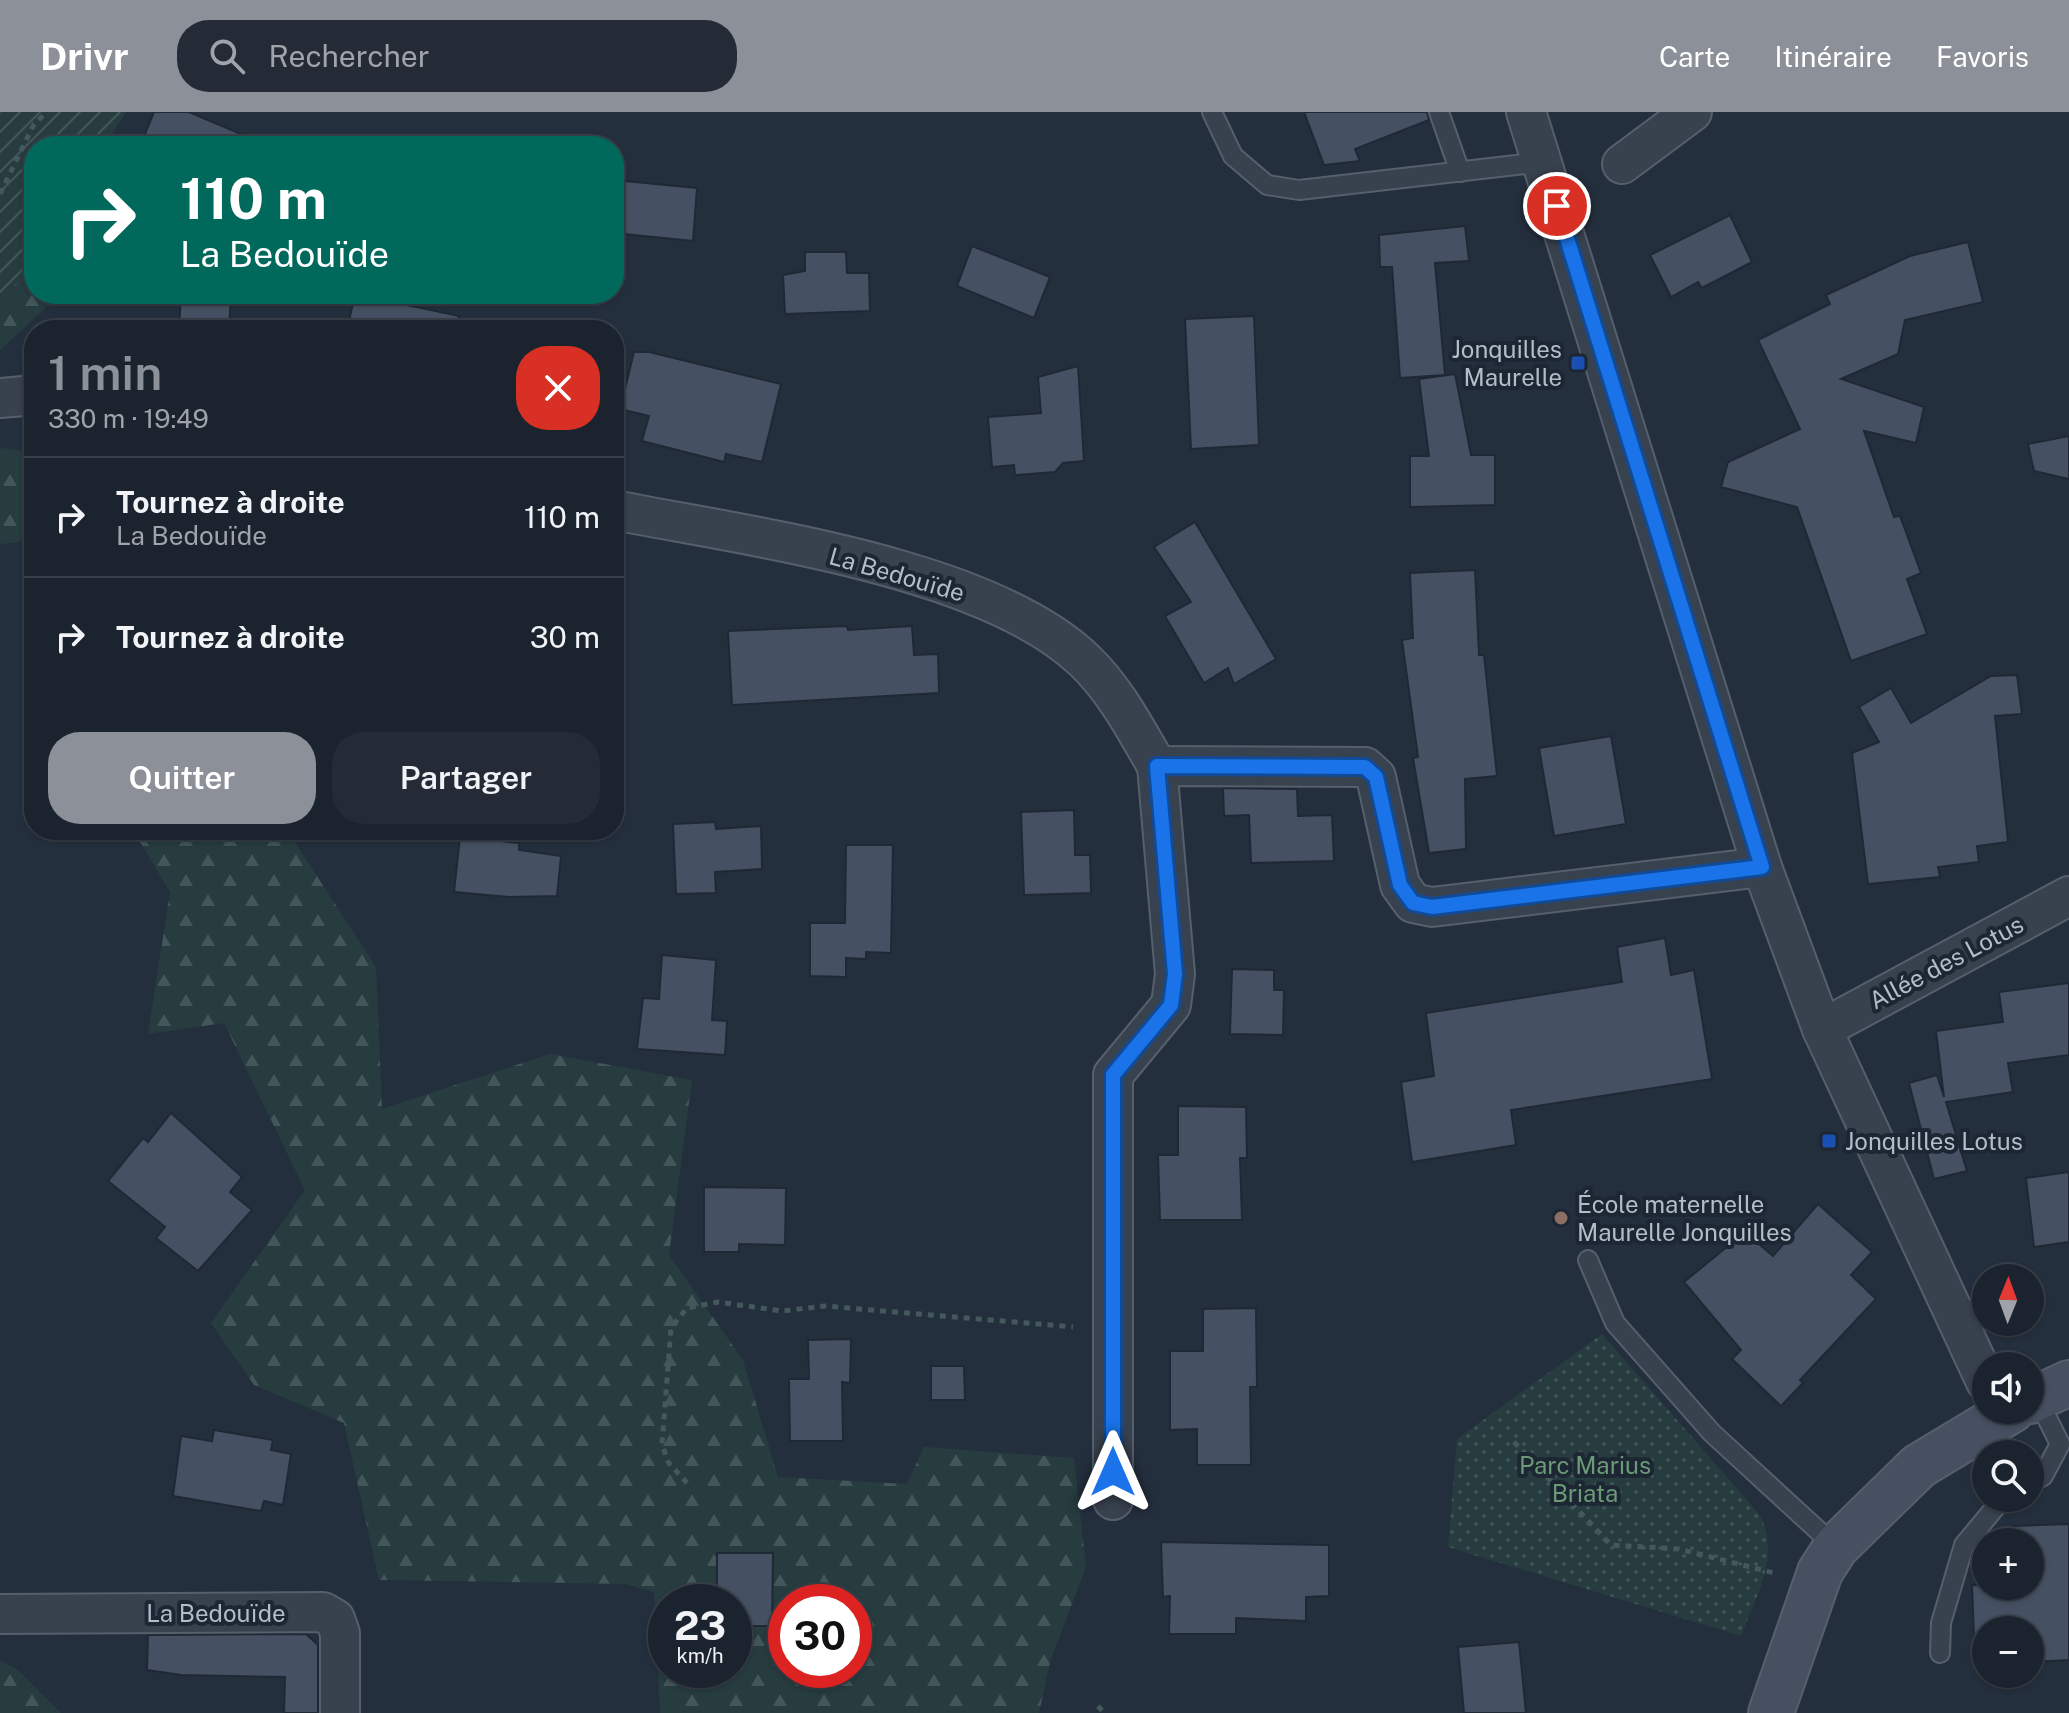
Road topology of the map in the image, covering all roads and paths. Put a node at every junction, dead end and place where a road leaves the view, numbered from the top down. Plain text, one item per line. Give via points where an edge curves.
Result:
1 (47, 112) edge
2 (1212, 112) edge
3 (1439, 112) edge
4 (1526, 112) edge
5 (1692, 112) edge
6 (28, 136) edge
7 (24, 145) edge
8 (1542, 162) junction
9 (1622, 164) dead end
10 (1460, 172) junction
11 (0, 194) edge
12 (24, 396) edge
13 (0, 398) edge
14 (624, 512) edge
15 (1157, 766) junction
16 (1762, 867) junction
17 (2069, 896) edge
18 (1822, 1029) junction
19 (1588, 1260) dead end
20 (1114, 1330) junction
21 (1994, 1352) edge
22 (1983, 1424) edge
23 (2041, 1424) edge
24 (1514, 1442) dead end
25 (2044, 1474) edge
26 (687, 1483) dead end
27 (1113, 1500) dead end
28 (1791, 1502) junction
29 (1991, 1512) edge
30 (1836, 1547) junction
31 (0, 1614) edge
32 (1940, 1653) dead end
33 (1098, 1706) dead end
34 (340, 1713) edge
35 (1104, 1713) edge
36 (1771, 1713) edge

1 - 6 path
2 - 10 lane via 1233,156 1267,185 1299,190
3 - 10 lane
4 - 8 street
5 - 9 street
7 - 11 path
8 - 10 lane
8 - 16 street
12 - 13 street
14 - 15 street, La Bedouïde via 948,583 1035,625 1085,660 1122,705
15 - 16 street via 1365,767 1376,777 1400,885 1413,903 1432,907
15 - 20 street, La Bedouïde via 1175,974 1171,1005 1113,1075
16 - 18 street
17 - 18 street, Allée des Lotus
18 - 21 street
19 - 28 lane via 1615,1323 1712,1433
20 - 26 path via 825,1306 782,1311 718,1302 687,1308 671,1328 662,1444 668,1462
20 - 27 street, La Bedouïde
22 - 30 street via 1919,1466
23 - 25 lane via 2060,1444
24 - 28 path via 1611,1545 1679,1549 1773,1574 1785,1549
28 - 30 lane
29 - 32 lane via 1964,1545 1941,1623
30 - 36 street via 1820,1572
31 - 34 street, La Bedouïde via 323,1612 335,1619 340,1633
33 - 35 path

